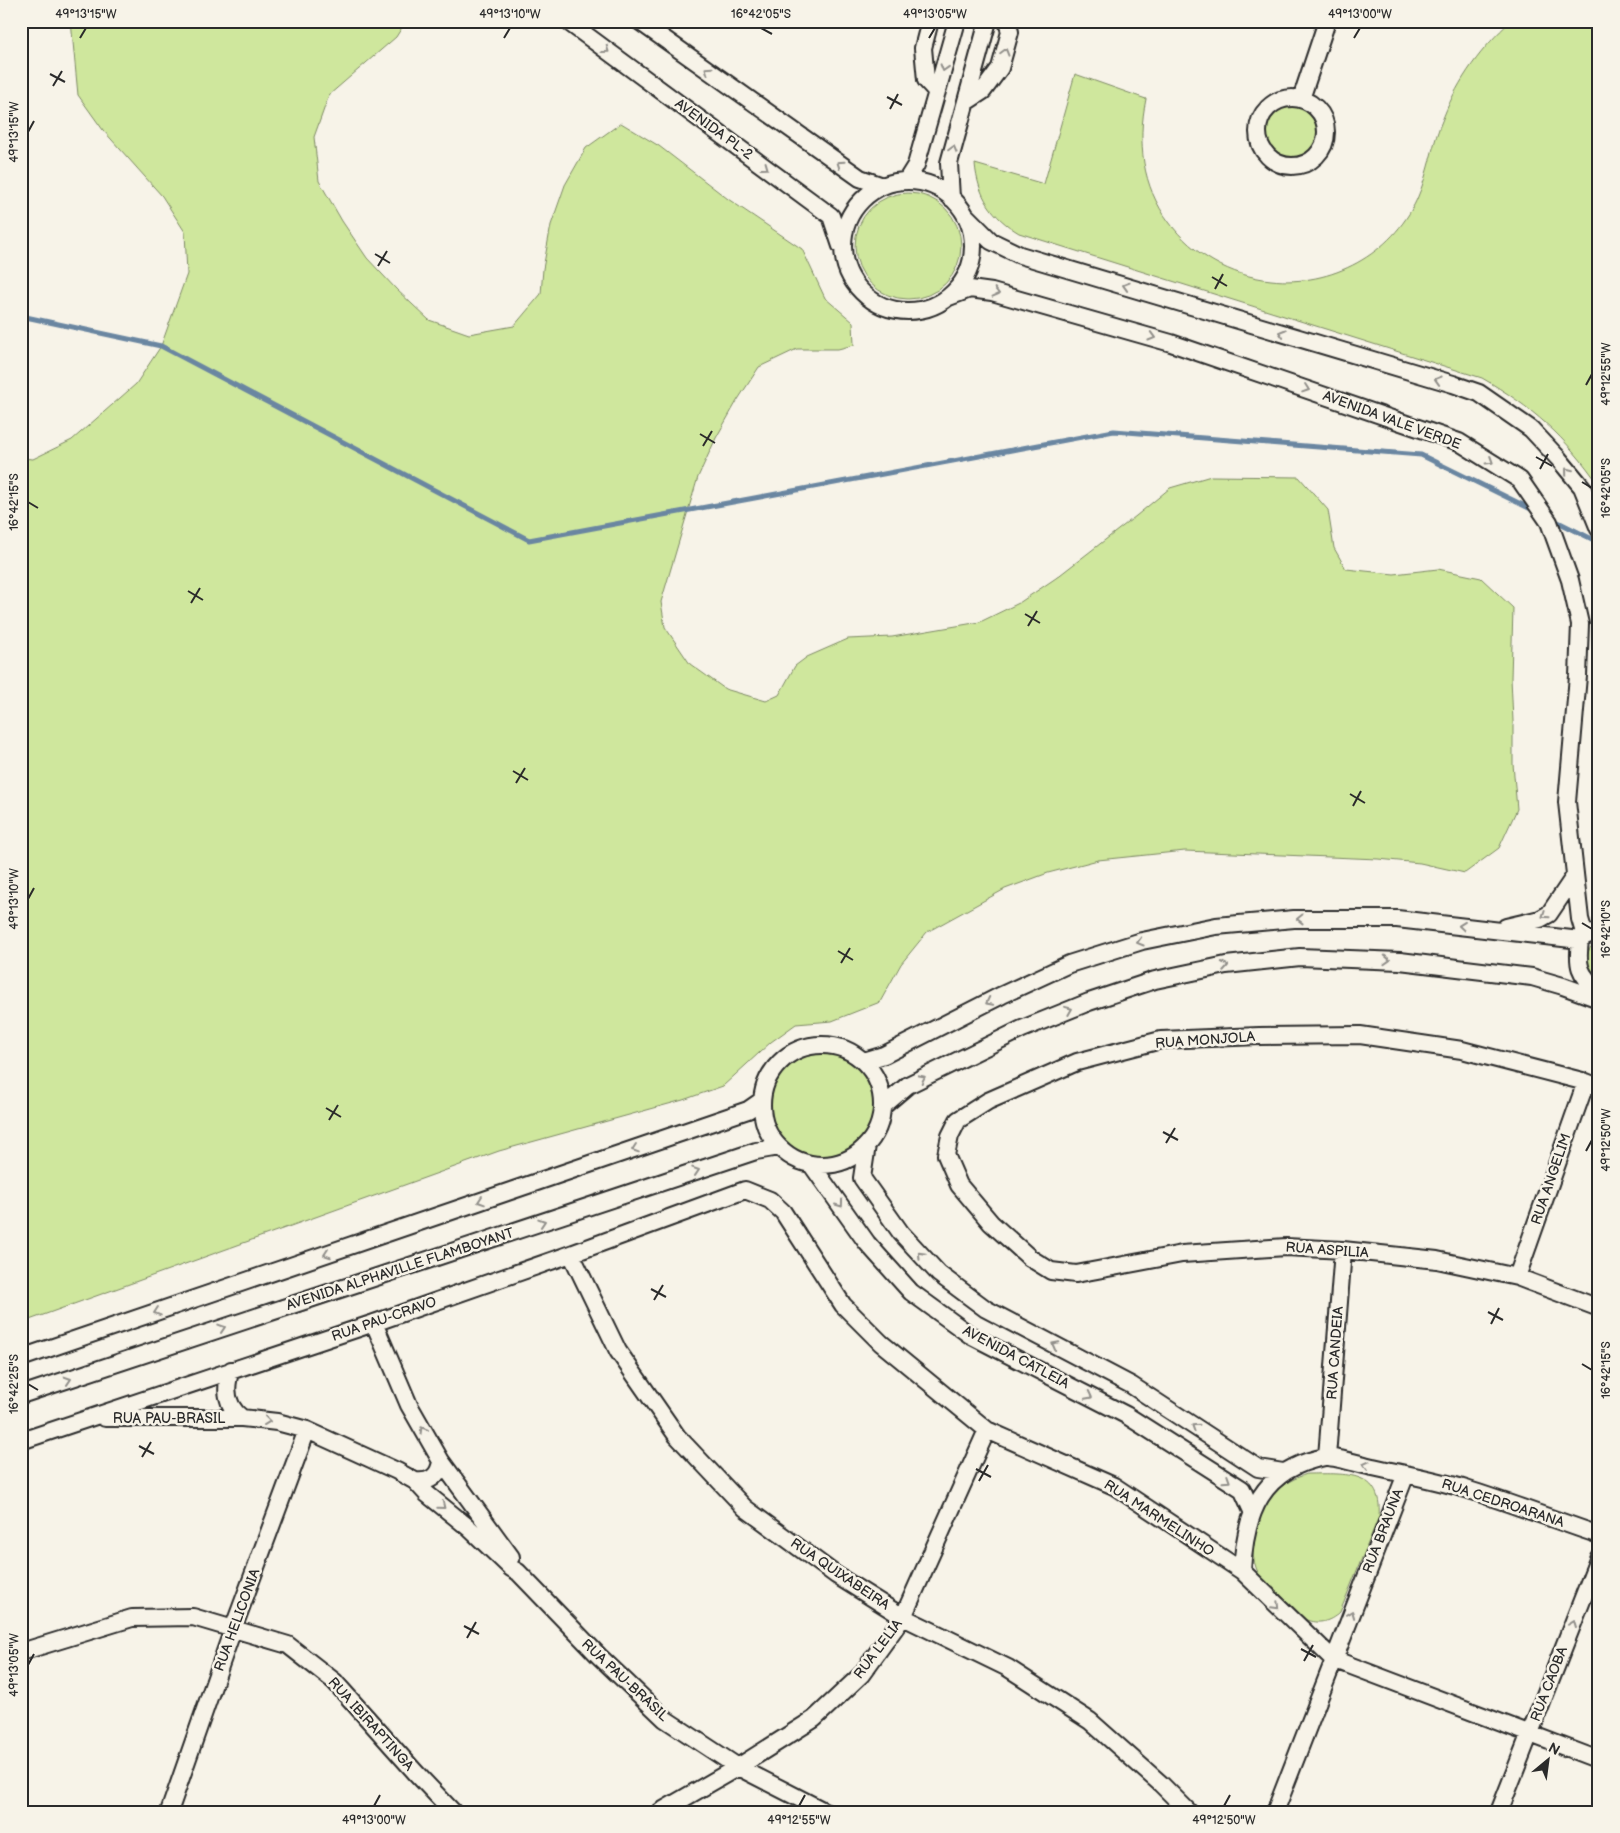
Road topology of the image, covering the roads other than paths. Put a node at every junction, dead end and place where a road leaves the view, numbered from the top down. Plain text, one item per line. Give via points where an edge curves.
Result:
1 (567, 21) edge
2 (638, 21) edge
3 (930, 21) edge
4 (957, 21) edge
5 (988, 21) edge
6 (1007, 21) edge
7 (1327, 21) edge
8 (937, 92) junction
9 (1301, 99) junction
10 (966, 102) junction
11 (906, 181) junction
12 (883, 186) junction
13 (951, 198) junction
14 (966, 216) junction
15 (843, 250) junction
16 (949, 297) junction
17 (1599, 529) edge
18 (1574, 877) junction
19 (1493, 930) junction
20 (1588, 936) edge
21 (1599, 991) edge
22 (1599, 999) edge
23 (864, 1061) junction
24 (1592, 1084) edge
25 (762, 1101) junction
26 (882, 1107) junction
27 (867, 1145) junction
28 (779, 1147) junction
29 (811, 1164) junction
30 (745, 1190) joint
31 (1342, 1250) junction
32 (571, 1254) junction
33 (1051, 1271) joint
34 (1517, 1277) junction
35 (1599, 1308) edge
36 (374, 1323) junction
37 (21, 1358) edge
38 (230, 1370) junction
39 (21, 1395) edge
40 (96, 1417) junction
41 (242, 1418) junction
42 (307, 1430) junction
43 (987, 1430) junction
44 (21, 1441) edge
45 (1327, 1457) junction
46 (441, 1461) junction
47 (1283, 1472) junction
48 (1406, 1474) junction
49 (415, 1481) junction
50 (1252, 1511) junction
51 (1599, 1535) edge
52 (1599, 1557) edge
53 (1242, 1571) junction
54 (518, 1572) junction
55 (903, 1617) junction
56 (233, 1629) junction
57 (21, 1652) edge
58 (1333, 1659) junction
59 (1529, 1734) junction
60 (1599, 1760) edge
61 (738, 1766) junction
62 (169, 1812) edge
63 (453, 1812) edge
64 (660, 1812) edge
65 (826, 1812) edge
66 (1189, 1812) edge
67 (1276, 1812) edge
68 (1499, 1812) edge

1 -> 15 street, AVENIDA PL-2 via 832,216
12 -> 2 street via 860,178
3 - 8 street via 923,48 926,80
4 -> 8 street
5 - 10 street
10 -> 6 street via 983,92 1000,68 1010,32
7 - 9 street
8 - 11 street via 916,164
9 - 9 street via 1276,102 1264,111 1259,120 1257,130 1262,150 1269,158 1287,166 1307,163 1319,153 1325,139 1324,119 1310,103
13 -> 10 street via 949,163
11 - 12 street
11 - 13 street via 938,188
12 - 15 street via 866,196 853,211 845,230
13 - 14 street
14 - 16 street via 972,237 972,259 964,280
17 -> 14 street via 1582,487 1558,458 1531,429 1479,394 1020,254 992,241
15 - 16 street via 847,270 858,287 873,301 891,309 912,311 932,307
16 -> 18 street, AVENIDA VALE VERDE via 970,289 992,292 1171,343 1459,442 1520,480 1549,522 1570,580 1580,624 1567,802
18 -> 19 street via 1549,914
18 - 20 street, AVENIDA VALE VERDE via 1580,919
19 - 20 street
19 -> 23 street via 1397,919 1294,919 1216,926 1142,941 1070,964 884,1055
20 - 21 street, AVENIDA VALE VERDE via 1577,960 1583,975
26 -> 22 street via 908,1085 1089,1002 1155,980 1226,965 1300,957 1400,960 1532,977
23 - 25 street via 847,1050 828,1045 809,1046 791,1053 776,1065 766,1082
23 - 26 street via 877,1082
24 - 33 street, RUA MONJOLA via 1462,1050 1360,1035 1161,1040 1077,1062 988,1101 958,1120 946,1155 959,1185 991,1223 1030,1258
24 - 34 street, RUA ANGELIM
25 - 28 street via 763,1118
25 -> 37 street via 748,1110
26 - 27 street via 878,1127
27 - 29 street via 851,1158 832,1164
47 -> 27 street, AVENIDA CATLEIA via 1258,1468 1131,1385 986,1308 939,1274 901,1233 862,1178
28 - 29 street via 794,1158
39 -> 28 street, AVENIDA ALPHAVILLE FLAMBOYANT via 756,1151
29 -> 50 street, AVENIDA CATLEIA via 867,1243 911,1292 970,1335 1126,1415 1176,1447 1242,1490
30 - 32 street, RUA PAU-CRAVO
30 - 43 street, RUA MARMELINHO via 770,1200 783,1212 843,1305 881,1343
31 - 33 street, RUA ASPILIA via 1248,1249 1182,1254 1076,1274
31 - 34 street, RUA ASPILIA via 1437,1260
31 - 45 street, RUA CANDEIA
32 - 36 street, RUA PAU-CRAVO
32 - 55 street, RUA QUIXABEIRA via 618,1350 677,1436 745,1508 836,1575
34 - 35 street, RUA ASPILIA
36 - 38 street, RUA PAU-CRAVO
46 -> 36 street, RUA PAU-BRASIL via 409,1404
38 - 40 street, RUA PAU-CRAVO
38 - 41 street, RUA PAU-BRASIL via 227,1395 234,1412
40 - 41 street, RUA PAU-BRASIL
40 - 44 street, RUA PAU-CRAVO
41 -> 42 street, RUA PAU-BRASIL
42 - 49 street, RUA PAU-BRASIL
42 - 56 street, RUA HELICONIA
43 - 53 street, RUA MARMELINHO via 1114,1486
43 - 55 street, RUA LELIA
45 - 47 street, RUA BRAUNA
48 -> 45 street, RUA BRAUNA
46 - 49 street via 434,1478
46 - 54 street, RUA PAU-BRASIL via 516,1563
47 - 50 street, RUA BRAUNA via 1264,1491
48 - 51 street, RUA CEDROARANA via 1465,1489
58 -> 48 street, RUA BRAUNA
49 -> 54 street, RUA PAU-BRASIL
50 - 53 street, RUA BRAUNA via 1243,1542
59 -> 52 street, RUA CAOBA
53 -> 58 street, RUA MARMELINHO
54 - 61 street, RUA PAU-BRASIL via 598,1656 665,1719
55 - 61 street, RUA LELIA via 861,1675 814,1719
55 - 66 street, RUA QUIXABEIRA via 1008,1668 1090,1721
56 - 57 street, RUA IBIRAPTINGA via 193,1617 132,1618
56 - 62 street, RUA HELICONIA
56 - 63 street, RUA IBIRAPTINGA via 288,1645 334,1681
58 - 59 street, RUA MARMELINHO
58 - 67 street, RUA BRAUNA
59 - 60 street, RUA MARMELINHO
59 - 68 street, RUA CAOBA
61 - 64 street, RUA LELIA
61 - 65 street, RUA PAU-BRASIL

